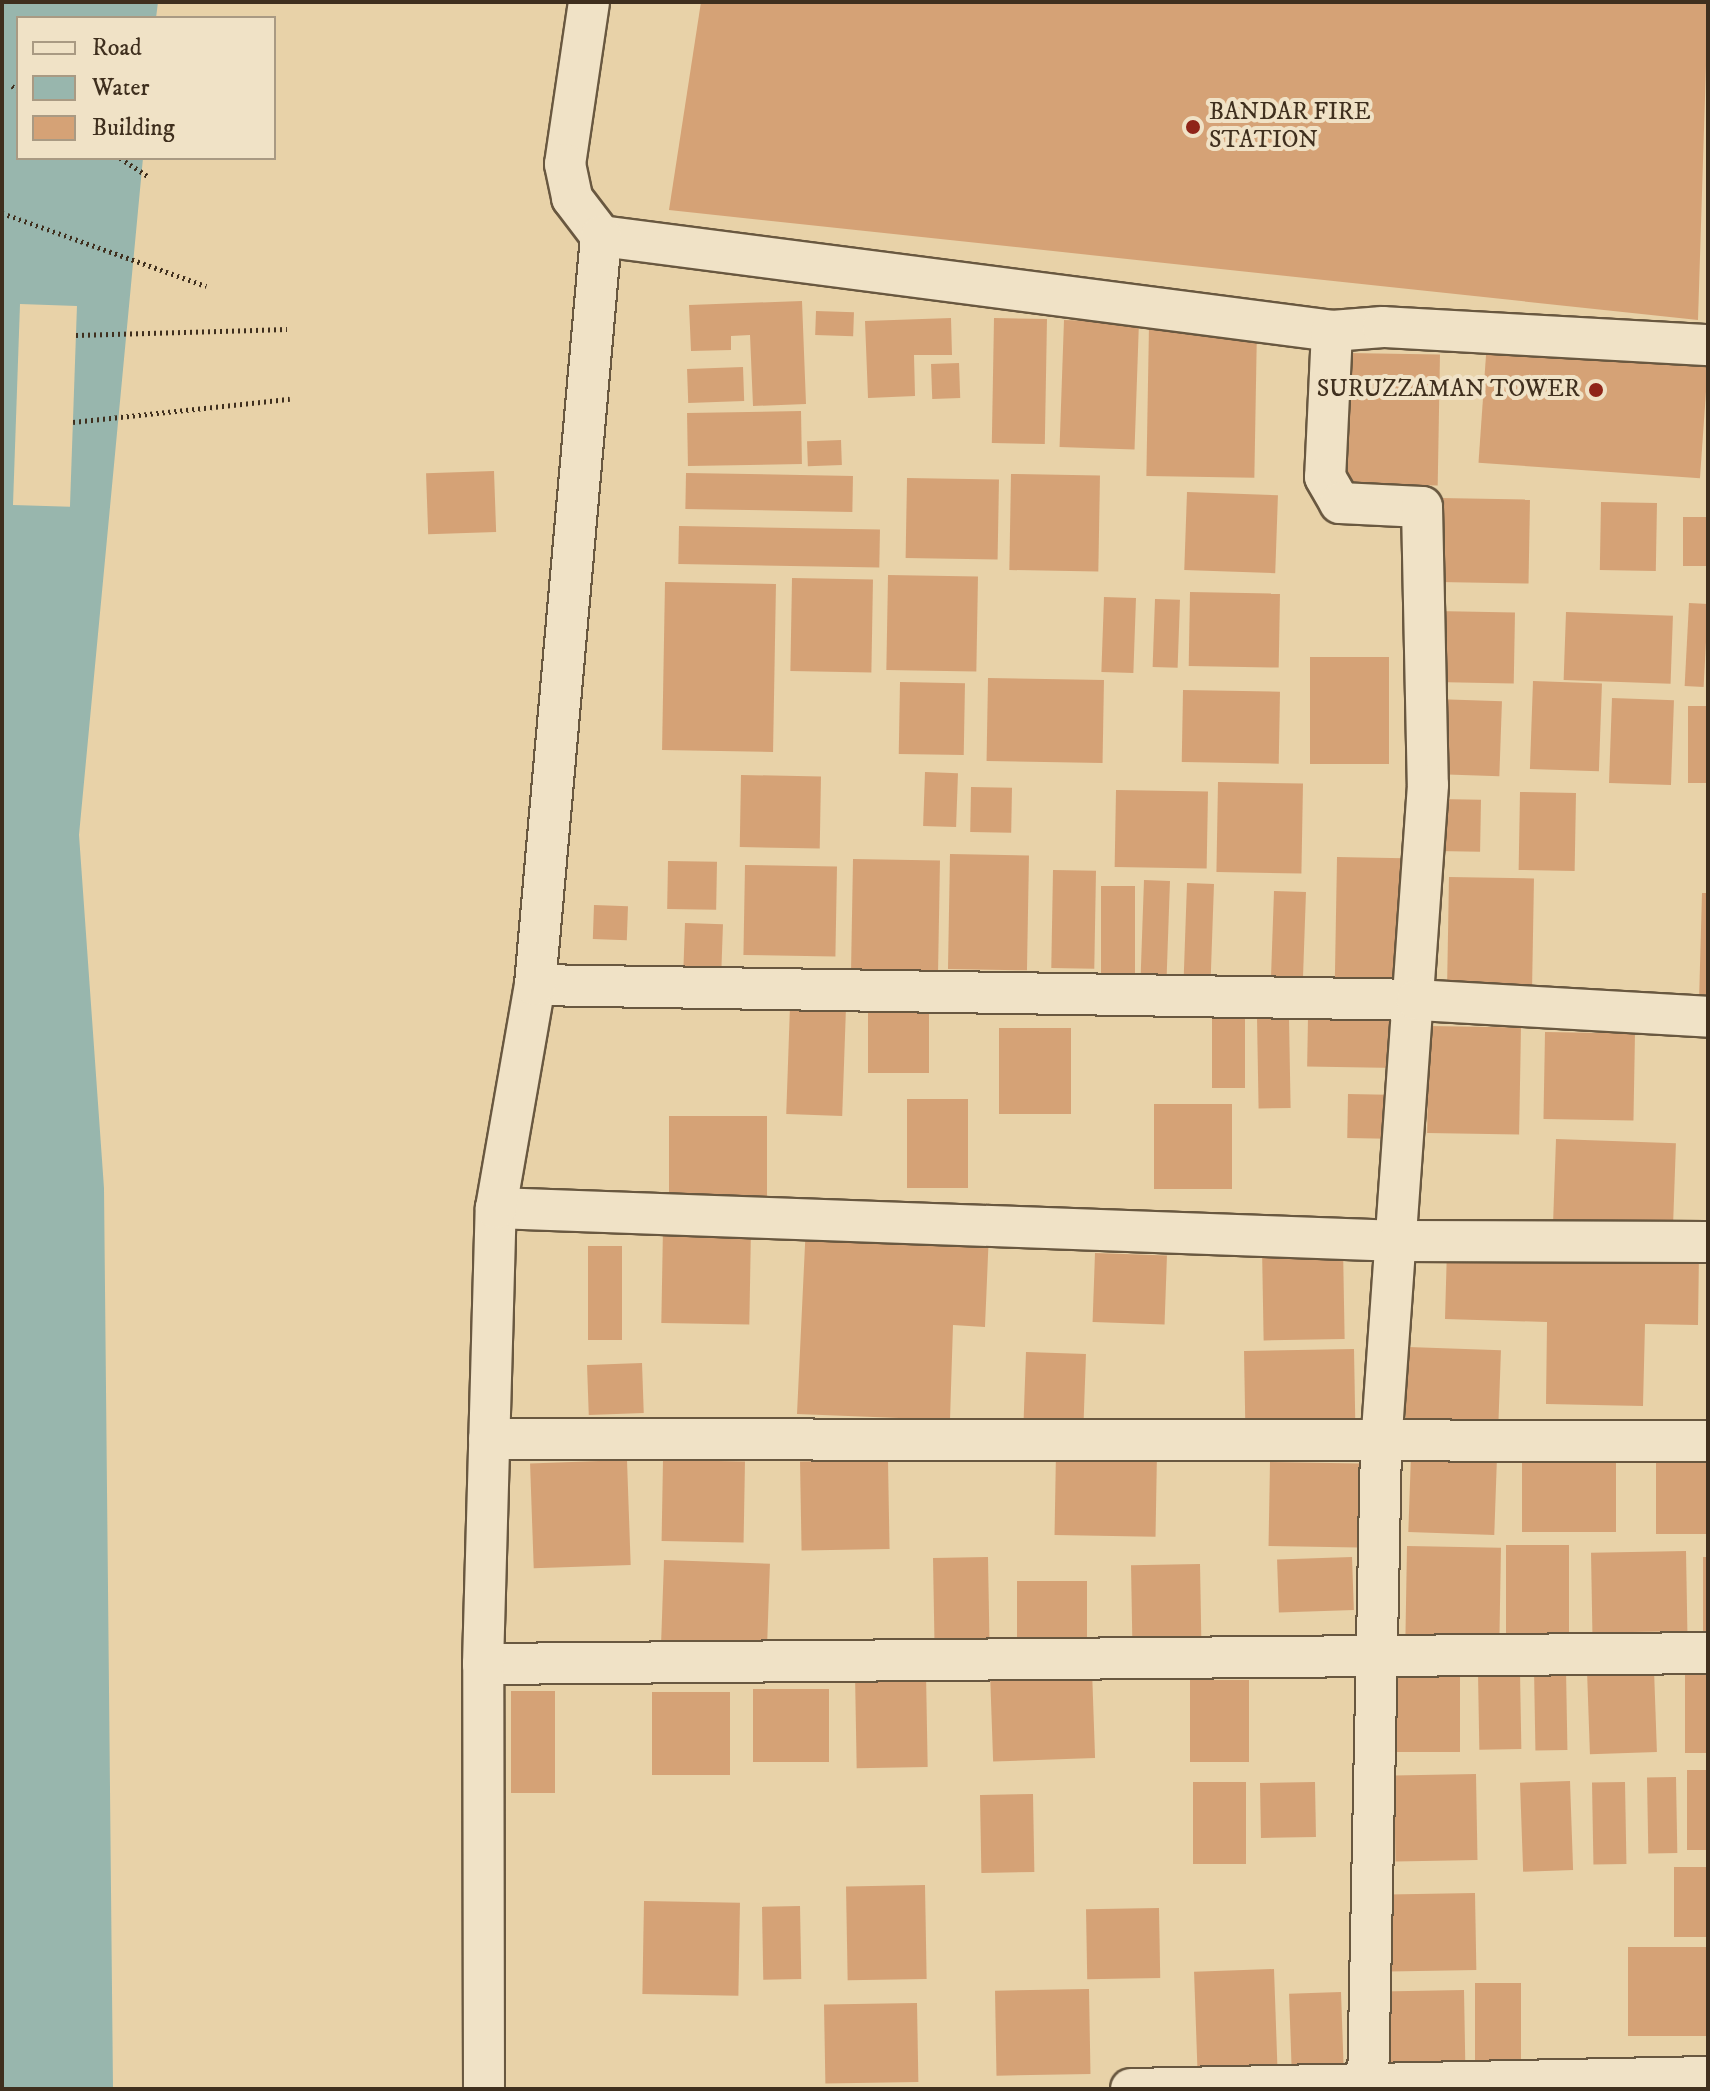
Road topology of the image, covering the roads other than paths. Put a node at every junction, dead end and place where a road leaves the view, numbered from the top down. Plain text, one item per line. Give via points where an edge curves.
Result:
1 (589, 2) edge
2 (601, 236) junction
3 (1332, 331) junction
4 (1708, 345) edge
5 (535, 985) junction
6 (1417, 1000) junction
7 (1708, 1017) edge
8 (496, 1208) junction
9 (1399, 1241) junction
10 (1708, 1242) edge
11 (489, 1439) junction
12 (1708, 1441) edge
13 (1381, 1445) junction
14 (1708, 1653) edge
15 (1378, 1658) junction
16 (483, 1664) junction
17 (1708, 2077) edge
18 (1368, 2086) edge
19 (484, 2089) edge
20 (1131, 2089) edge

1 - 2 street via 565,164 572,198
2 - 3 street
2 - 5 street
3 - 4 street via 1383,327
3 - 6 street via 1325,477 1340,503 1422,507 1428,785
5 - 6 street
5 - 8 street
6 - 7 street
6 - 9 street
8 - 9 street
8 - 11 street
9 - 10 street
9 - 13 street
11 - 13 street
11 - 16 street
12 - 13 street
13 - 15 street
14 - 15 street
15 - 16 street
15 - 18 street
16 - 19 street
17 - 18 street
18 - 20 street

